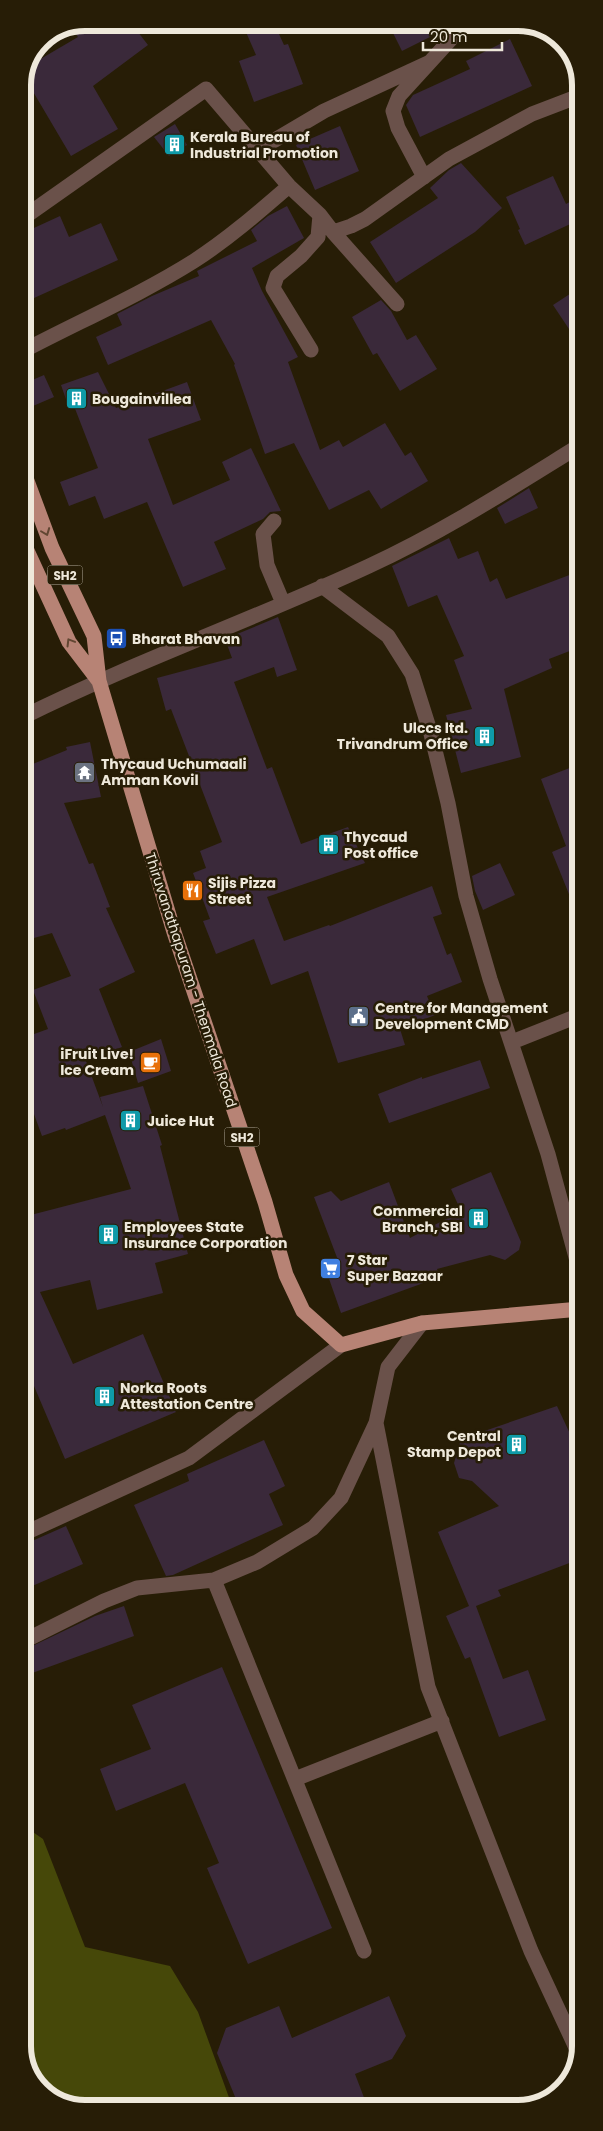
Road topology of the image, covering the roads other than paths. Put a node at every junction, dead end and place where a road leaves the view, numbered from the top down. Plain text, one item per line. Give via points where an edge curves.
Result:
1 (456, 31) edge
2 (430, 62) junction
3 (572, 99) edge
4 (258, 150) junction
5 (424, 177) junction
6 (289, 186) junction
7 (31, 212) edge
8 (320, 215) junction
9 (333, 232) junction
10 (397, 304) dead end
11 (31, 347) edge
12 (311, 350) dead end
13 (572, 451) edge
14 (31, 492) edge
15 (274, 521) dead end
16 (31, 559) edge
17 (322, 586) junction
18 (283, 603) junction
19 (99, 681) junction
20 (31, 713) edge
21 (572, 1018) edge
22 (512, 1042) junction
23 (572, 1242) edge
24 (572, 1310) edge
25 (422, 1324) junction
26 (341, 1345) junction
27 (376, 1424) junction
28 (31, 1530) edge
29 (214, 1580) junction
30 (31, 1638) edge
31 (442, 1721) junction
32 (294, 1778) junction
33 (364, 1951) dead end
34 (572, 2039) edge

1 - 2 street
2 - 4 street via 324,111
2 - 5 street via 399,96 393,111 398,128
3 - 5 street via 532,114 450,158
4 - 6 street
4 - 7 street via 206,89
5 - 9 street via 365,219
6 - 8 street
6 - 11 street via 250,220 195,260
8 - 9 street
8 - 12 street via 318,238 277,276 273,288
9 - 10 street
13 - 17 street via 476,509 370,565
14 -> 19 main road, Thiruvanathapuram - Thenmala Road / SH2 via 52,548 94,636
15 - 18 street via 263,534 268,565
19 -> 16 main road, Thiruvanathapuram - Thenmala Road via 70,642
17 - 18 street
17 - 22 street via 388,636 412,674 448,803 466,896
18 - 19 street
19 - 20 street
19 - 26 main road, Thiruvanathapuram - Thenmala Road / SH2 via 174,932 265,1202 286,1275 303,1311
21 - 22 street
22 - 23 street
24 - 25 main road
25 - 26 main road
25 - 27 street via 388,1367
26 - 28 street via 189,1458
27 - 29 street via 341,1498 314,1528 257,1562
27 - 31 street via 428,1687
29 - 30 street via 137,1588
29 - 32 street
31 - 32 street
31 - 34 street via 531,1951
32 - 33 street

